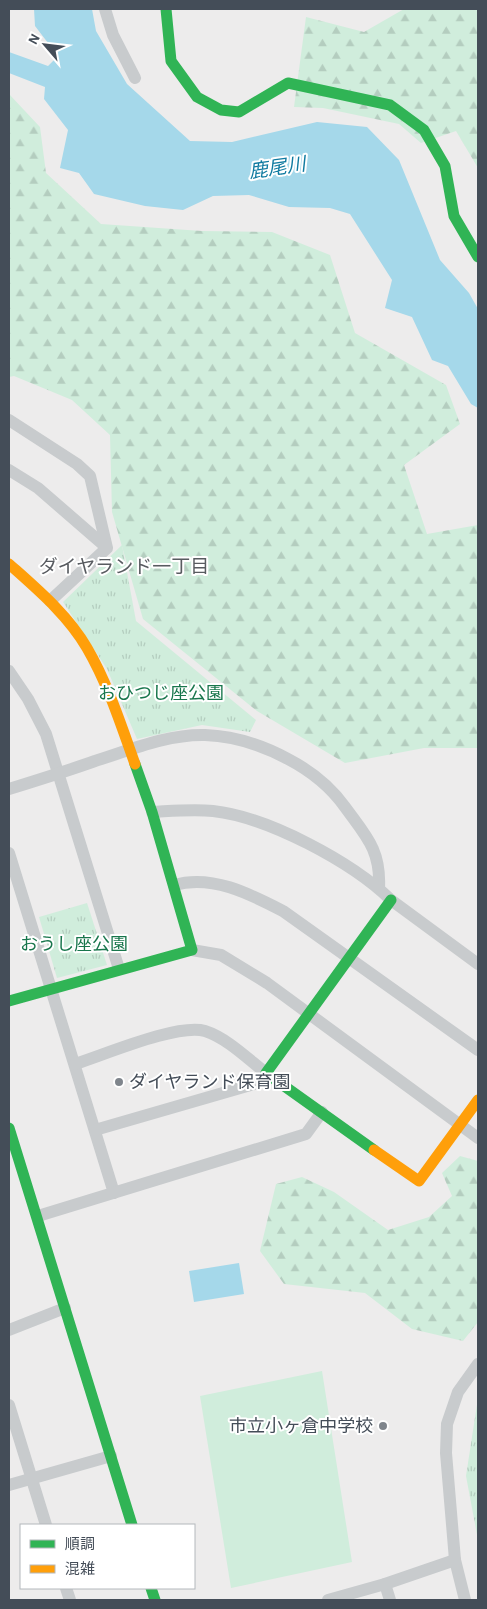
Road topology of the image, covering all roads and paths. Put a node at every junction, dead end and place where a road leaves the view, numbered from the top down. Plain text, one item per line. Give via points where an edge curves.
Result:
1 (105, 9) edge
2 (166, 9) edge
3 (135, 78) dead end
4 (478, 257) edge
5 (9, 420) edge
6 (9, 470) edge
7 (107, 548) junction
8 (9, 564) edge
9 (50, 601) junction
10 (9, 671) edge
11 (129, 750) junction
12 (58, 774) junction
13 (9, 789) edge
14 (152, 812) junction
15 (9, 853) edge
16 (174, 885) junction
17 (379, 888) junction
18 (391, 900) junction
19 (192, 950) junction
20 (351, 957) junction
21 (478, 964) edge
22 (119, 969) junction
23 (50, 989) junction
24 (9, 1001) edge
25 (311, 1013) junction
26 (478, 1050) edge
27 (75, 1064) junction
28 (266, 1072) junction
29 (478, 1100) edge
30 (322, 1112) junction
31 (460, 1124) junction
32 (9, 1128) edge
33 (95, 1130) junction
34 (478, 1138) edge
35 (114, 1193) junction
36 (38, 1216) junction
37 (65, 1308) junction
38 (9, 1330) edge
39 (478, 1364) edge
40 (9, 1405) edge
41 (111, 1456) junction
42 (31, 1479) junction
43 (9, 1485) edge
44 (46, 1524) edge
45 (132, 1524) edge
46 (455, 1560) junction
47 (385, 1584) junction
48 (328, 1600) edge
49 (390, 1600) edge
50 (466, 1600) edge

1 - 3 street via 113,35
2 - 4 street via 170,60 197,97 221,110 239,112 288,83 390,105 424,130 445,166 454,216
5 - 7 street via 90,476
6 - 7 street via 38,488
7 - 9 street
8 - 9 street
9 - 11 street via 86,646 108,689
10 - 12 street via 46,734
11 - 12 street
11 - 14 street
11 - 17 street via 178,737 205,735 250,742 295,762 333,790 373,846 380,869
12 - 13 street
12 - 22 street
14 - 16 street
14 - 17 street via 213,811 241,817 294,836
15 - 23 street
16 - 19 street
16 - 20 street via 205,883 251,894 284,911
17 - 18 street
18 - 20 street
18 - 21 street
19 - 22 street
19 - 25 street via 221,955
20 - 25 street
20 - 26 street
22 - 23 street
23 - 24 street
23 - 27 street
25 - 28 street
25 - 31 street
27 - 28 street via 192,1028 220,1038
27 - 33 street
28 - 30 street
28 - 33 street via 254,1084
29 - 31 street
30 - 31 street via 420,1180
30 - 35 street via 306,1134
31 - 34 street
32 - 36 street
33 - 35 street
35 - 36 street
36 - 37 street
37 - 38 street
37 - 41 street
39 - 46 street via 458,1392 447,1424 446,1453
40 - 42 street
41 - 42 street
41 - 45 street
42 - 43 street
42 - 44 street
46 - 47 street
46 - 50 street
47 - 48 street
47 - 49 street

